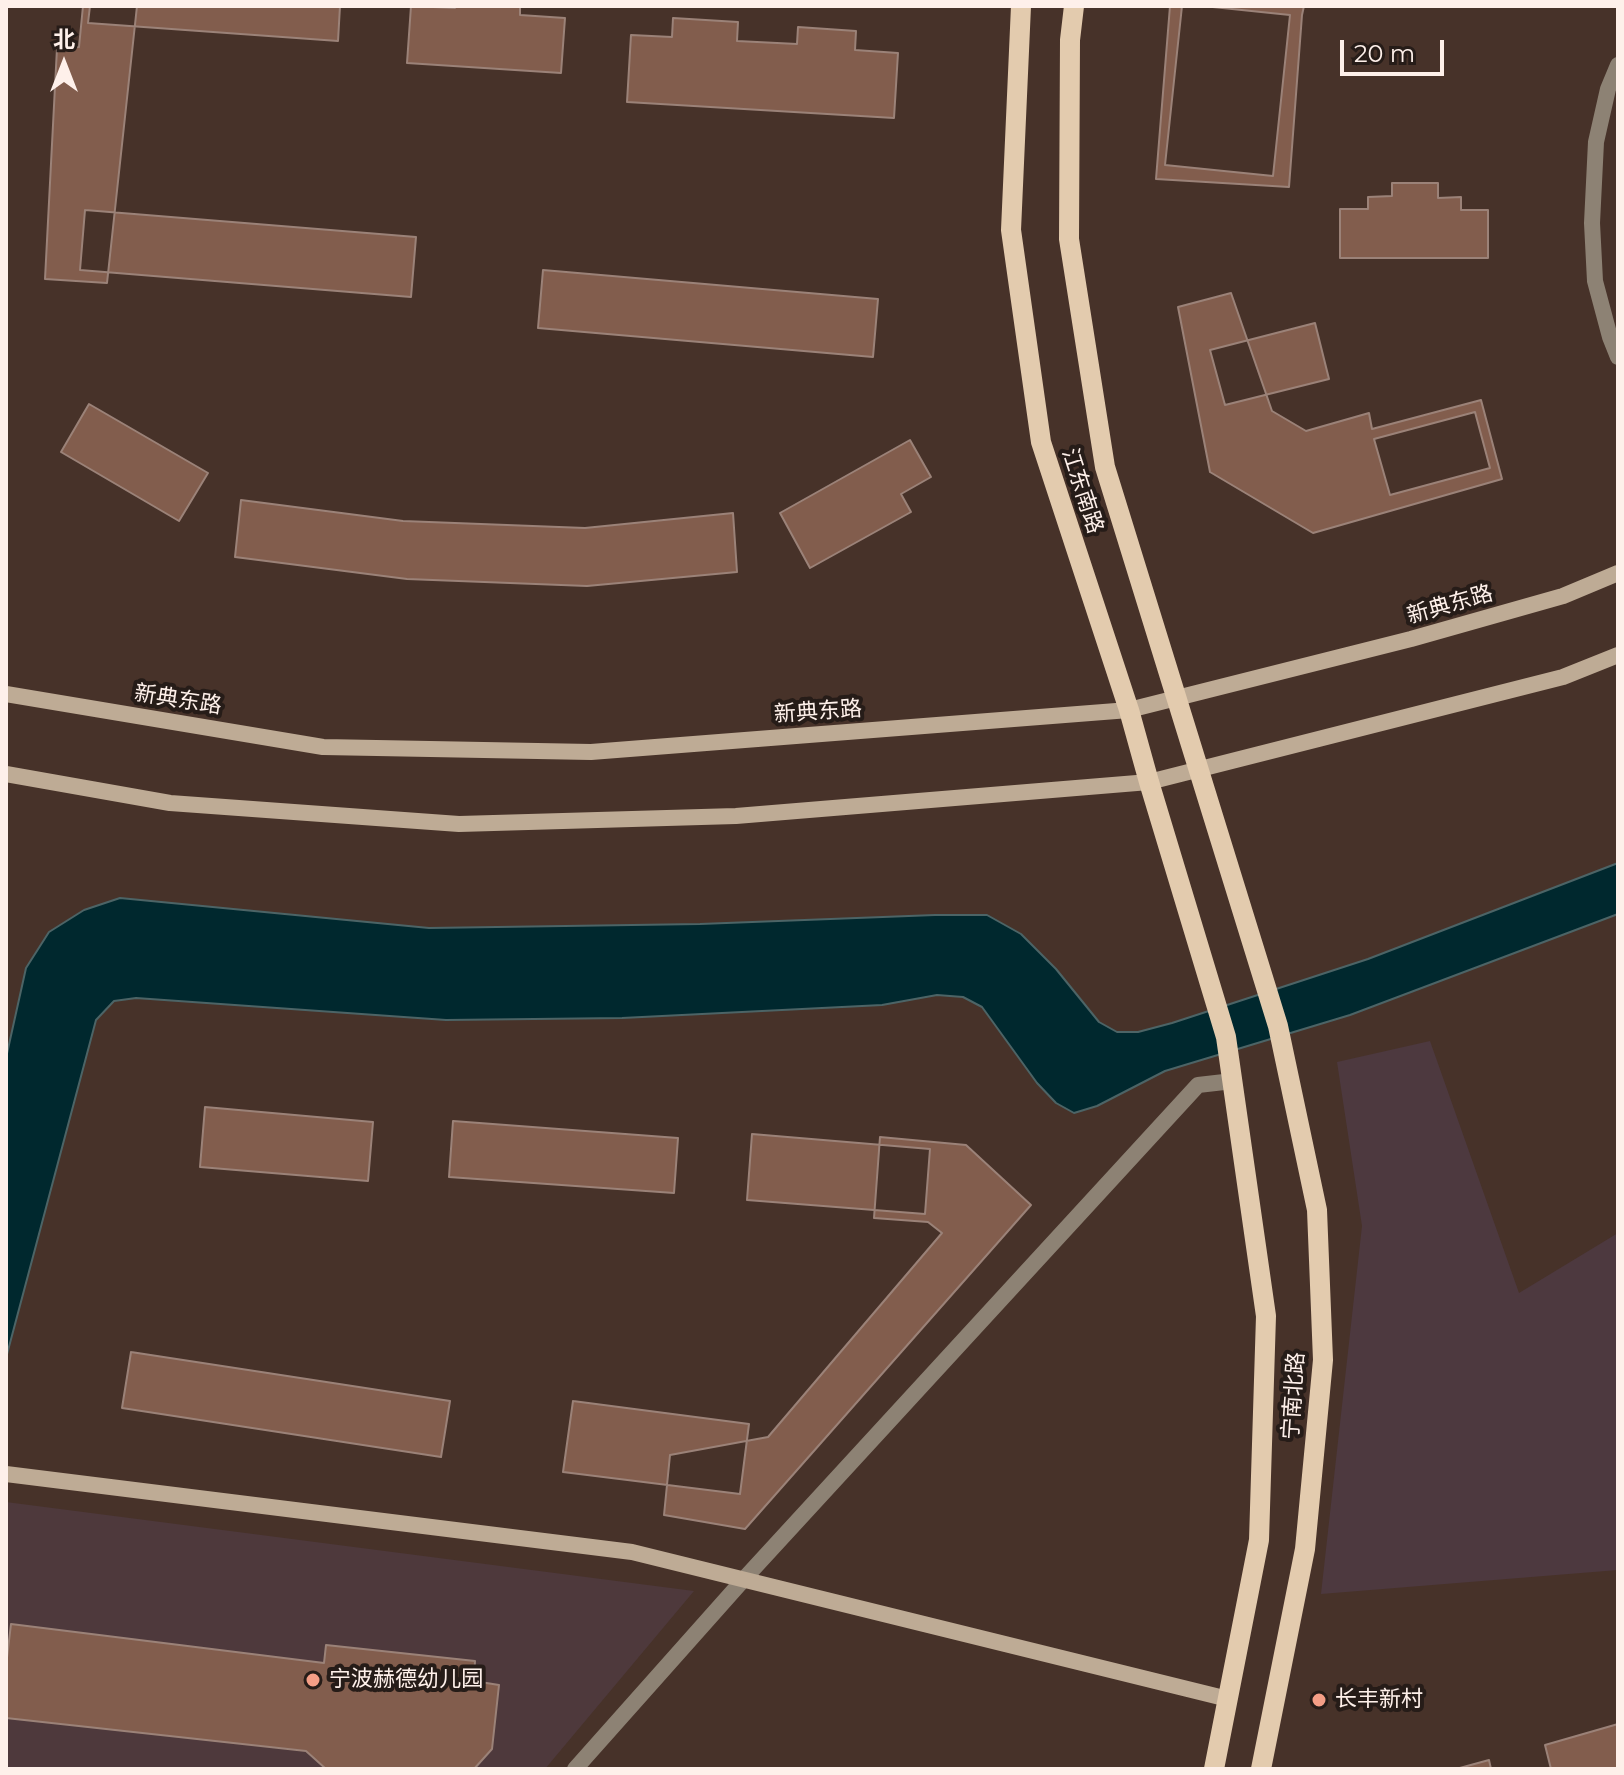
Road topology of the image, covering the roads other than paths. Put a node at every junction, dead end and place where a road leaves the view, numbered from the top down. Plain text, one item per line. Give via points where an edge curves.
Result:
1 (1021, 6) edge
2 (1074, 6) edge
3 (1618, 65) edge
4 (1618, 357) edge
5 (1618, 573) edge
6 (1618, 655) edge
7 (6, 694) edge
8 (1176, 698) junction
9 (1129, 710) junction
10 (1198, 770) junction
11 (6, 774) edge
12 (1149, 782) junction
13 (1258, 961) joint
14 (1226, 1037) joint
15 (1233, 1081) junction
16 (6, 1474) edge
17 (744, 1579) junction
18 (1228, 1699) junction
19 (575, 1769) edge
20 (1214, 1769) edge
21 (1261, 1769) edge

1 - 9 main road, 江东南路 via 1011,230 1041,442
2 - 8 main road, 江东南路 via 1069,239 1105,467
3 - 4 street via 1596,142 1592,223 1595,281
5 - 8 main road, 新典东路 via 1563,596 1411,639
6 - 10 main road via 1563,677
7 - 9 main road, 新典东路 via 323,747 591,752
8 - 9 main road, 新典东路
8 - 10 main road, 江东南路
9 - 12 main road, 江东南路
10 - 12 main road
10 - 13 main road, 江东南路
11 - 12 main road via 170,803 459,824 736,816
12 - 14 main road, 江东南路
13 - 21 main road, 宁南北路 via 1278,1026 1317,1210 1323,1360 1305,1549
14 - 15 main road, 宁南北路
15 - 17 street via 1198,1085
15 - 18 main road, 宁南北路 via 1266,1316 1259,1540
16 - 17 main road via 632,1552
17 - 18 main road
17 - 19 street
18 - 20 main road, 宁南北路

